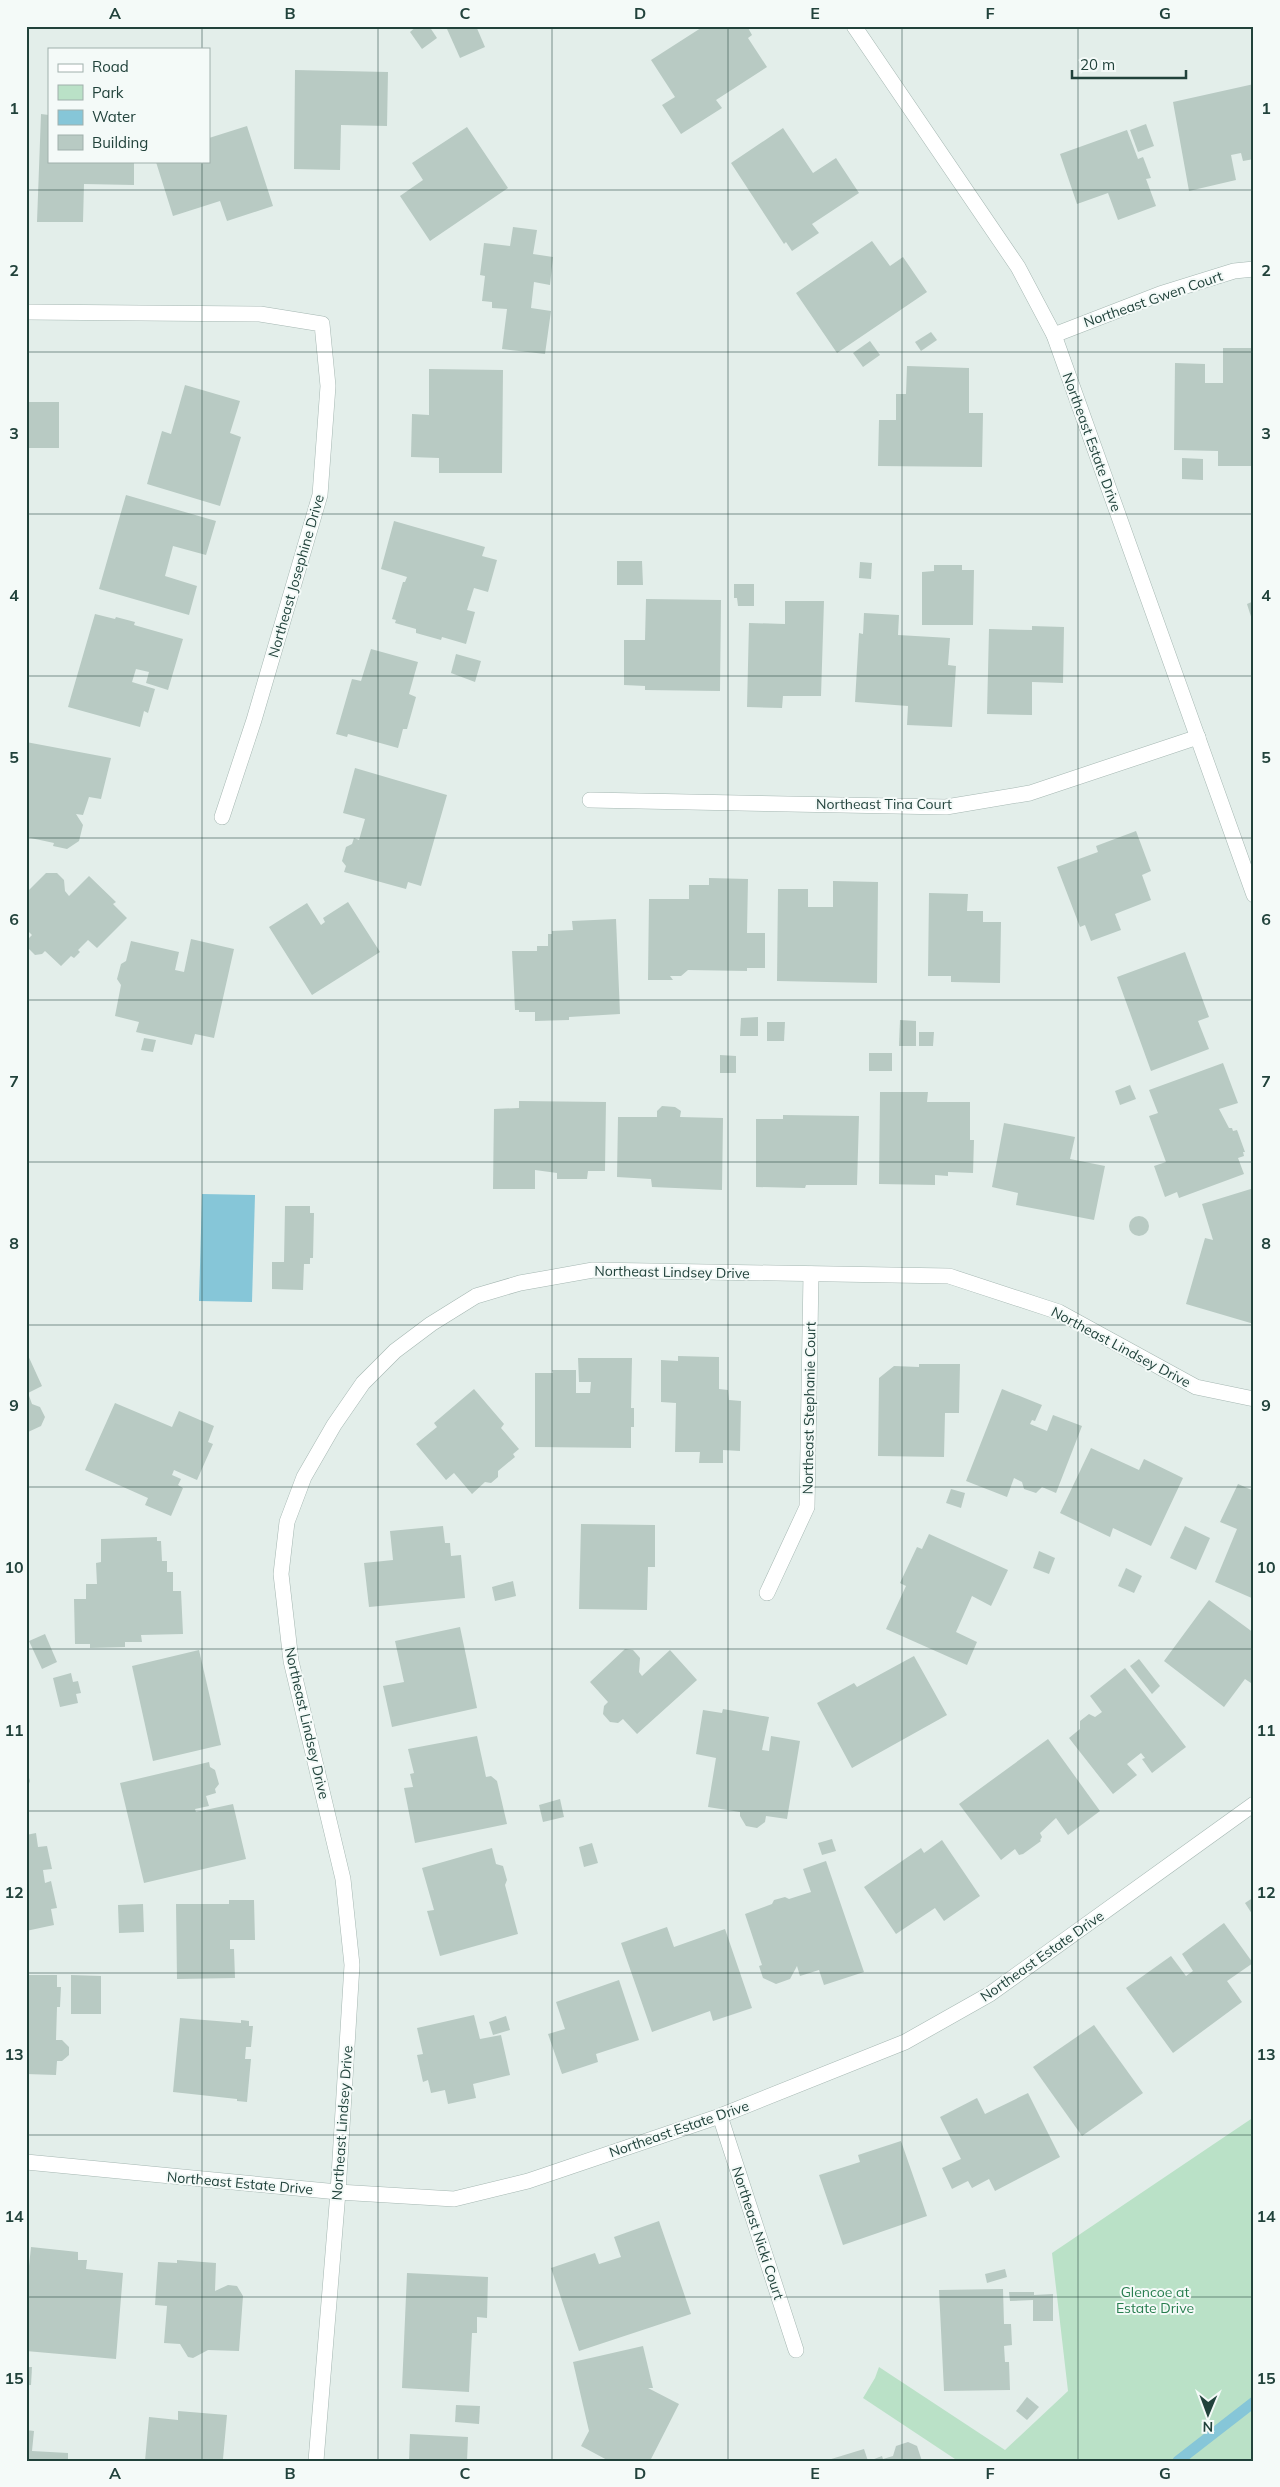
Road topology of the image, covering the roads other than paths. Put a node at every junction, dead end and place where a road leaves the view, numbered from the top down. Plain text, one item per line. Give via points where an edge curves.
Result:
1 (854, 26) edge
2 (1254, 269) edge
3 (26, 312) edge
4 (1054, 335) junction
5 (1198, 737) junction
6 (590, 800) dead end
7 (222, 817) dead end
8 (1254, 895) edge
9 (811, 1274) junction
10 (1254, 1399) edge
11 (767, 1594) dead end
12 (1254, 1804) edge
13 (720, 2116) junction
14 (26, 2162) edge
15 (338, 2192) junction
16 (796, 2350) dead end
17 (316, 2461) edge

1 - 4 street, Northeast Estate Drive via 1018,267
2 - 4 street, Northeast Gwen Court via 1234,271 1160,294
3 - 7 street, Northeast Josephine Drive via 260,314 322,324 328,386 320,495
4 - 5 street, Northeast Estate Drive
5 - 6 street, Northeast Tina Court via 1030,793 946,807
5 - 8 street, Northeast Estate Drive
9 - 10 street, Northeast Lindsey Drive via 949,1276 1060,1312 1196,1387
9 - 11 street, Northeast Stephanie Court via 807,1506
9 - 15 street, Northeast Lindsey Drive via 593,1270 520,1283 476,1296 395,1351 363,1383 304,1477 287,1522 281,1574 291,1661 343,1880 352,1965
12 - 13 street, Northeast Estate Drive via 990,1994 905,2042
13 - 15 street, Northeast Estate Drive via 528,2181 454,2199
13 - 16 street, Northeast Nicki Court
14 - 15 street, Northeast Estate Drive
15 - 17 street, Northeast Lindsey Drive

